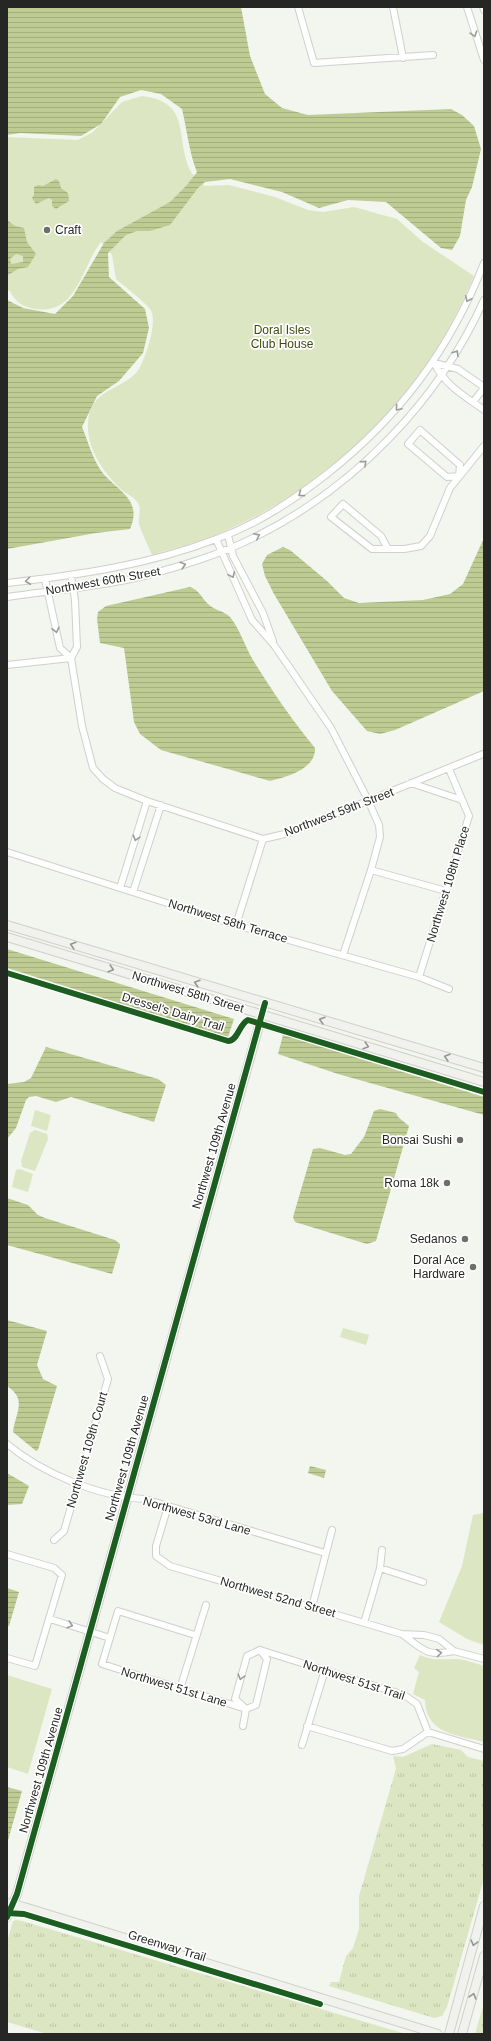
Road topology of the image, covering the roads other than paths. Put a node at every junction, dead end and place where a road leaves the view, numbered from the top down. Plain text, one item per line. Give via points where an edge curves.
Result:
1 (298, 7) edge
2 (393, 7) edge
3 (467, 7) edge
4 (433, 56) dead end
5 (403, 58) junction
6 (484, 60) edge
7 (484, 263) edge
8 (484, 300) edge
9 (434, 363) junction
10 (447, 366) junction
11 (440, 376) junction
12 (484, 388) edge
13 (473, 402) junction
14 (484, 410) edge
15 (484, 446) edge
16 (459, 476) junction
17 (228, 535) junction
18 (216, 539) junction
19 (231, 548) junction
20 (388, 549) junction
21 (221, 552) junction
22 (71, 575) junction
23 (45, 579) junction
24 (7, 583) edge
25 (74, 588) junction
26 (47, 592) junction
27 (7, 597) edge
28 (274, 645) junction
29 (71, 658) junction
30 (7, 665) edge
31 (483, 754) dead end
32 (449, 769) junction
33 (411, 783) junction
34 (368, 800) junction
35 (462, 800) junction
36 (147, 801) junction
37 (161, 805) junction
38 (263, 839) junction
39 (7, 852) edge
40 (371, 870) junction
41 (120, 888) junction
42 (446, 891) junction
43 (134, 892) junction
44 (236, 924) junction
45 (7, 925) edge
46 (7, 937) edge
47 (343, 955) junction
48 (419, 977) junction
49 (449, 989) dead end
50 (265, 1003) junction
51 (262, 1015) junction
52 (484, 1068) edge
53 (484, 1082) edge
54 (100, 1356) dead end
55 (7, 1444) edge
56 (78, 1484) junction
57 (128, 1498) junction
58 (168, 1506) junction
59 (332, 1530) dead end
60 (54, 1540) dead end
61 (382, 1550) dead end
62 (325, 1553) junction
63 (7, 1554) edge
64 (380, 1568) junction
65 (423, 1582) dead end
66 (206, 1605) dead end
67 (312, 1607) junction
68 (50, 1619) junction
69 (364, 1623) junction
70 (91, 1631) junction
71 (402, 1634) junction
72 (195, 1635) junction
73 (425, 1635) junction
74 (110, 1638) junction
75 (421, 1648) junction
76 (260, 1650) junction
77 (454, 1651) junction
78 (7, 1658) edge
79 (484, 1659) edge
80 (325, 1670) junction
81 (180, 1689) junction
82 (246, 1709) junction
83 (243, 1726) dead end
84 (307, 1726) junction
85 (428, 1732) junction
86 (302, 1745) dead end
87 (484, 1749) edge
88 (9, 1903) edge
89 (484, 1906) edge
90 (7, 1917) edge
91 (484, 1956) edge
92 (438, 2034) edge
93 (449, 2034) edge
94 (462, 2034) edge

1 - 5 street via 314,63
2 - 5 street
3 -> 6 street
4 - 5 street
7 -> 9 street, Northwest 60th Street via 462,312
10 -> 8 street, Northwest 60th Street
9 - 10 street
9 - 11 street
9 -> 17 street, Northwest 60th Street via 397,410 358,449 283,507
10 - 11 street, Northwest 60th Street
10 - 12 street via 458,369
11 - 13 street
19 -> 11 street, Northwest 60th Street via 296,514 348,477 388,440
12 - 13 street
13 - 14 street
15 - 16 street
16 - 16 street via 460,465 420,430 408,444 447,477
16 - 20 street via 445,498 425,543 412,548
17 - 18 street, Northwest 60th Street
17 - 19 street
18 - 21 street
18 - 22 street, Northwest 60th Street via 144,562
19 - 21 street, Northwest 60th Street
19 - 28 street via 263,613
20 - 20 street via 381,536 343,504 331,517 368,548
25 -> 21 street, Northwest 60th Street via 143,576
21 -> 28 street via 252,620
22 - 23 street, Northwest 60th Street
22 - 25 street
23 -> 24 street, Northwest 60th Street
23 - 26 street
25 - 26 street, Northwest 60th Street
25 - 29 street via 77,647
26 - 27 street, Northwest 60th Street
26 -> 29 street via 60,648
28 - 34 street via 331,728
29 - 30 street
29 - 36 street via 82,726 93,768 115,788
31 - 32 street, Northwest 59th Street
32 - 33 street, Northwest 59th Street
32 - 35 street, Northwest 108th Place
33 - 34 street, Northwest 59th Street
33 - 35 street
34 - 38 street, Northwest 59th Street via 289,833
34 - 40 street via 379,825 380,837
35 - 42 street, Northwest 108th Place via 469,816
36 - 37 street
36 -> 41 street
37 - 38 street
37 - 43 street
38 - 44 street
39 - 41 street, Northwest 58th Terrace
40 - 42 street
40 - 47 street
41 - 43 street, Northwest 58th Terrace
42 - 48 street, Northwest 108th Place
43 - 44 street, Northwest 58th Terrace
44 - 47 street, Northwest 58th Terrace
50 -> 45 street, Northwest 58th Street
46 -> 51 street, Northwest 58th Street
47 - 48 street, Northwest 58th Terrace
48 - 49 street, Northwest 58th Terrace
50 - 51 street, Northwest 109th Avenue
52 -> 50 street, Northwest 58th Street
51 -> 53 street, Northwest 58th Street
51 - 57 street, Northwest 109th Avenue
54 - 56 street, Northwest 109th Court via 108,1379
55 - 56 street, Northwest 53rd Lane via 25,1459
56 - 57 street, Northwest 53rd Lane
56 - 60 street, Northwest 109th Court via 64,1531
57 - 58 street, Northwest 53rd Lane via 145,1499
57 - 70 street, Northwest 109th Avenue
58 - 62 street, Northwest 53rd Lane
58 - 67 street, Northwest 52nd Street via 156,1546 156,1556 170,1566
59 - 62 street
61 - 64 street
62 - 67 street
63 - 68 street via 54,1568 62,1575
64 - 65 street
64 - 69 street
66 - 72 street
67 - 69 street, Northwest 52nd Street
68 -> 70 street
68 - 78 street via 35,1666
69 - 71 street, Northwest 52nd Street
70 - 74 street
70 - 88 street, Northwest 109th Avenue via 17,1894
71 - 73 street, Northwest 52nd Street
71 - 75 street, Northwest 52nd Street
72 - 74 street via 118,1611
72 - 81 street
73 - 75 street
73 - 77 street, Northwest 52nd Street via 439,1639
74 - 81 street, Northwest 51st Lane via 102,1664
75 -> 77 street, Northwest 52nd Street via 432,1654
76 - 80 street, Northwest 51st Trail
76 - 82 street via 267,1659 256,1705
76 -> 82 street via 246,1656 235,1699
77 - 79 street, Northwest 52nd Street
80 - 84 street
80 - 85 street, Northwest 51st Trail via 404,1695 417,1704
81 - 82 street, Northwest 51st Lane
82 - 83 street
84 - 85 street via 392,1750 402,1749
84 - 86 street
85 - 87 street
88 - 90 street, Northwest 109th Avenue
88 - 92 street
89 -> 93 street
94 -> 91 street

